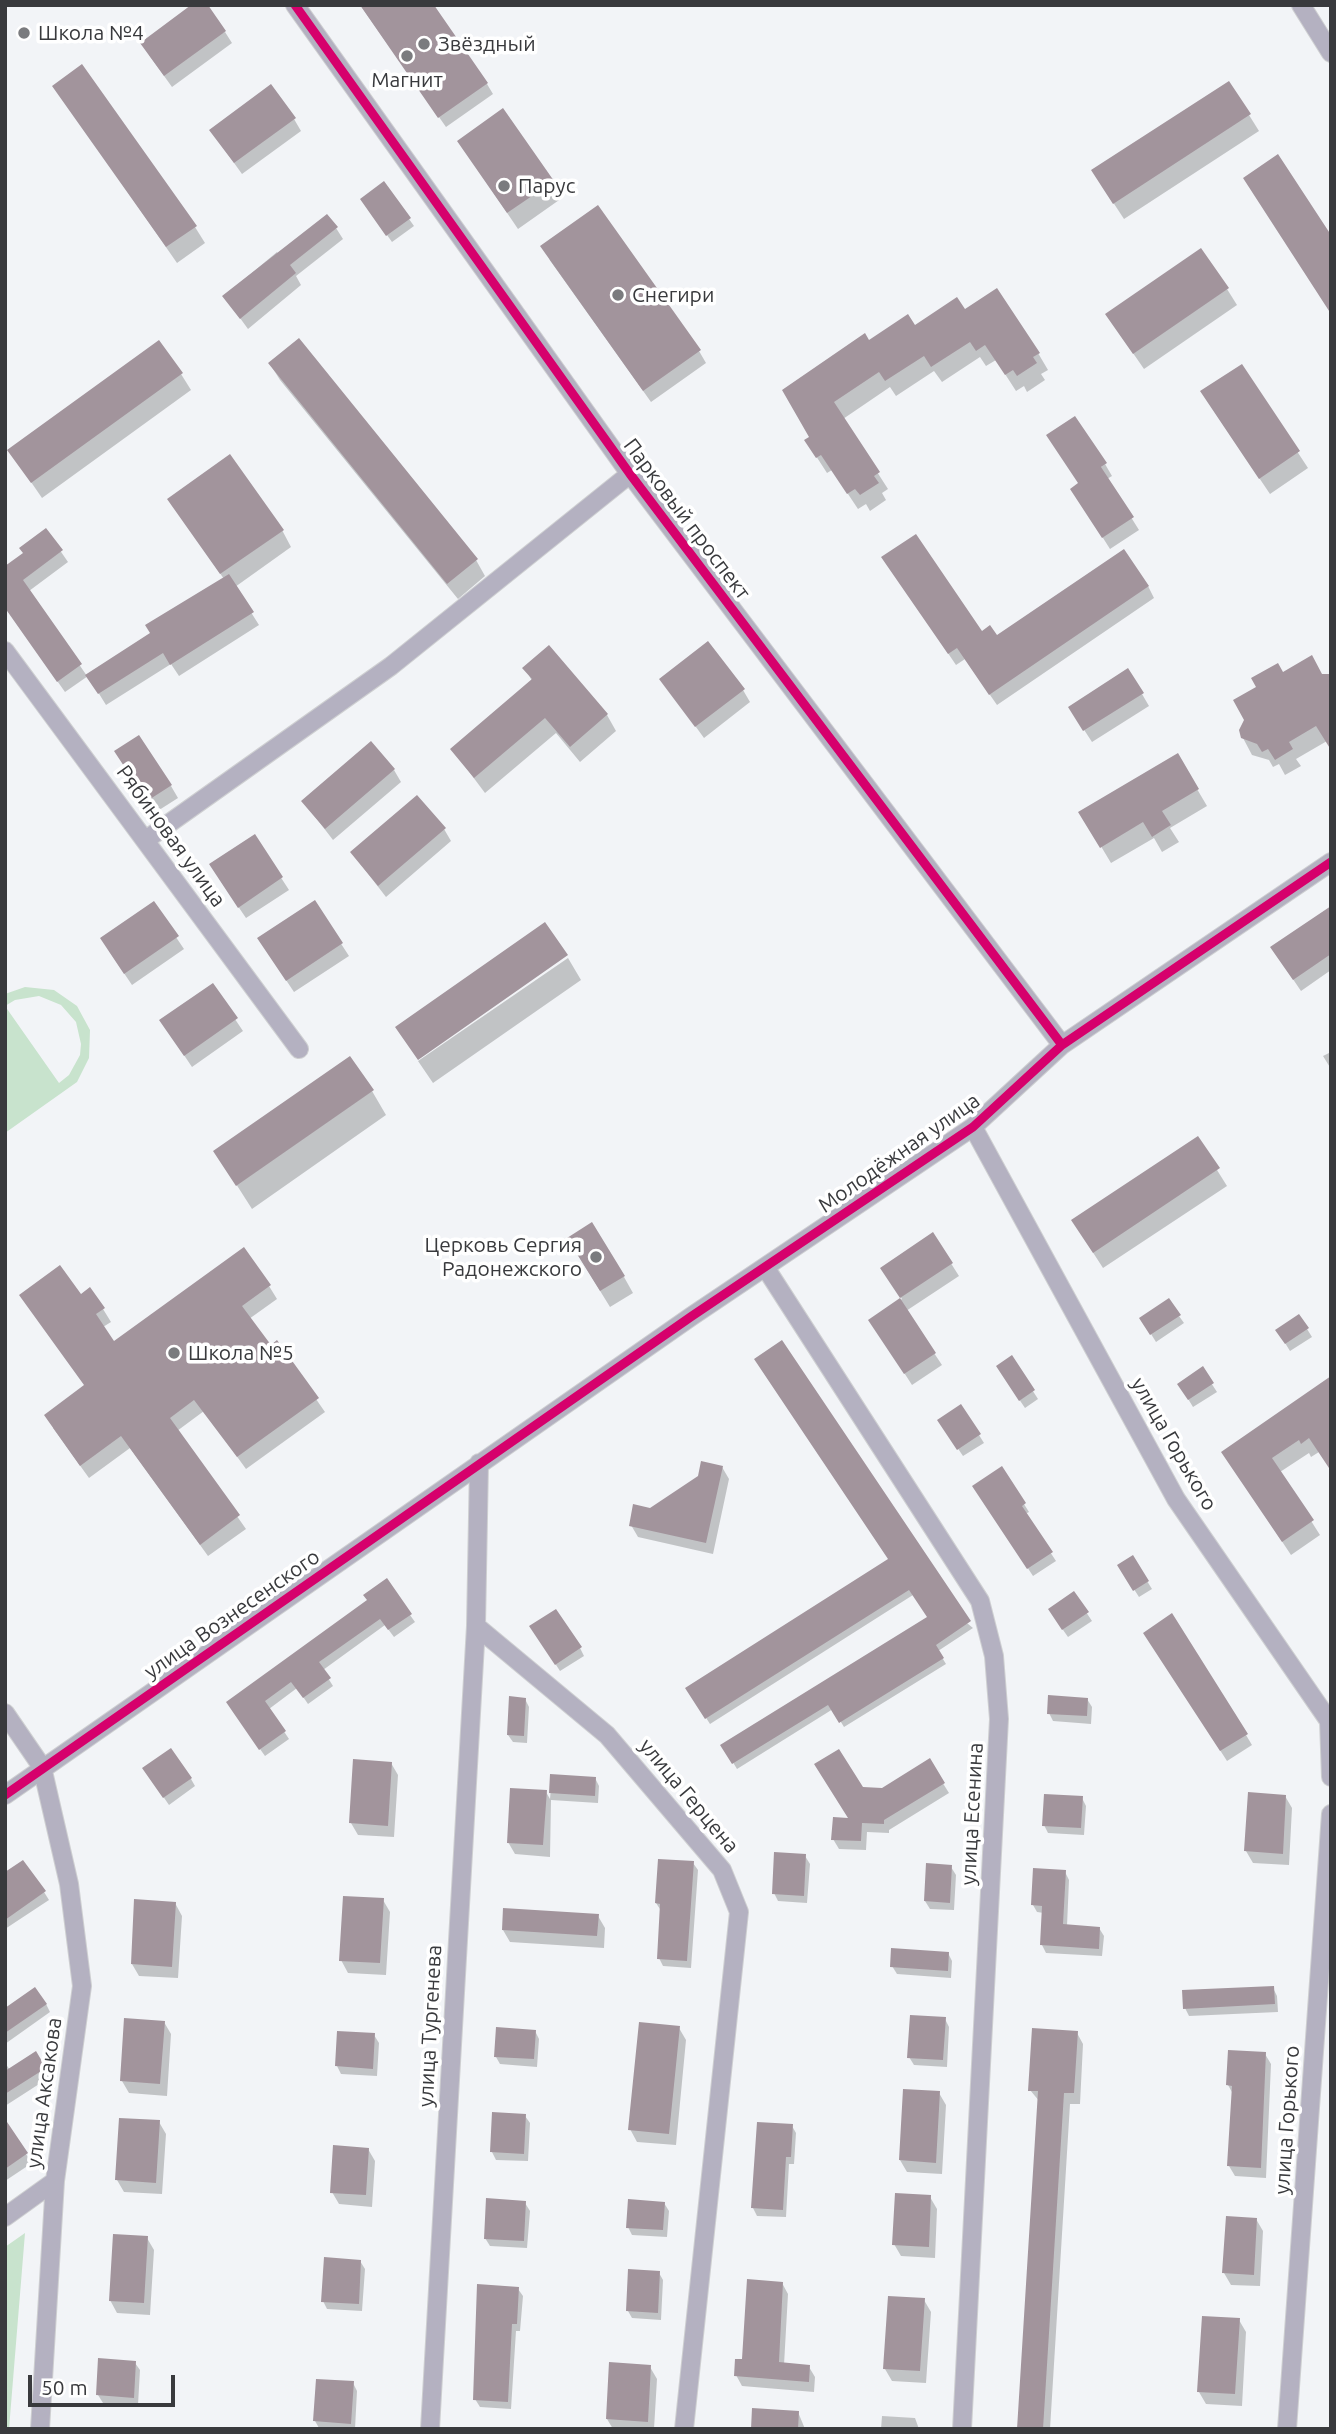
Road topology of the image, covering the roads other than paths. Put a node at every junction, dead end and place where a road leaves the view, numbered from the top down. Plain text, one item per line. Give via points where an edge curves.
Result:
1 (295, 5) edge
2 (1301, 5) edge
3 (1331, 53) edge
4 (629, 474) junction
5 (5, 651) edge
6 (147, 839) junction
7 (1331, 862) edge
8 (1062, 1045) junction
9 (299, 1049) dead end
10 (973, 1127) junction
11 (765, 1267) junction
12 (479, 1464) junction
13 (476, 1626) junction
14 (5, 1713) edge
15 (1330, 1721) edge
16 (42, 1767) junction
17 (1331, 1777) edge
18 (5, 1795) edge
19 (1331, 1814) edge
20 (55, 2181) junction
21 (5, 2217) edge
22 (40, 2429) edge
23 (430, 2429) edge
24 (684, 2429) edge
25 (962, 2429) edge
26 (1287, 2429) edge

1 - 4 street, Парковый проспект
2 - 3 street
4 - 6 street via 391,666
4 - 8 street, Парковый проспект
5 - 6 street, Рябиновая улица
6 - 9 street, Рябиновая улица
7 - 8 street, Молодёжная улица
8 - 10 street, Молодёжная улица
10 - 11 street, Молодёжная улица
10 - 15 street, улица Горького via 1175,1499
11 - 12 street, Молодёжная улица
11 - 25 street, улица Есенина via 980,1601 994,1656 999,1719
12 - 13 street
12 - 16 street, улица Вознесенского
13 - 23 street, улица Тургенева
13 - 24 street, улица Герцена via 607,1735 722,1870 739,1912
14 - 16 street
15 - 17 street, улица Горького
16 - 18 street, улица Вознесенского
16 - 20 street, улица Аксакова via 69,1884 82,1986
19 - 26 street, улица Горького
20 - 21 street
20 - 22 street, улица Аксакова

